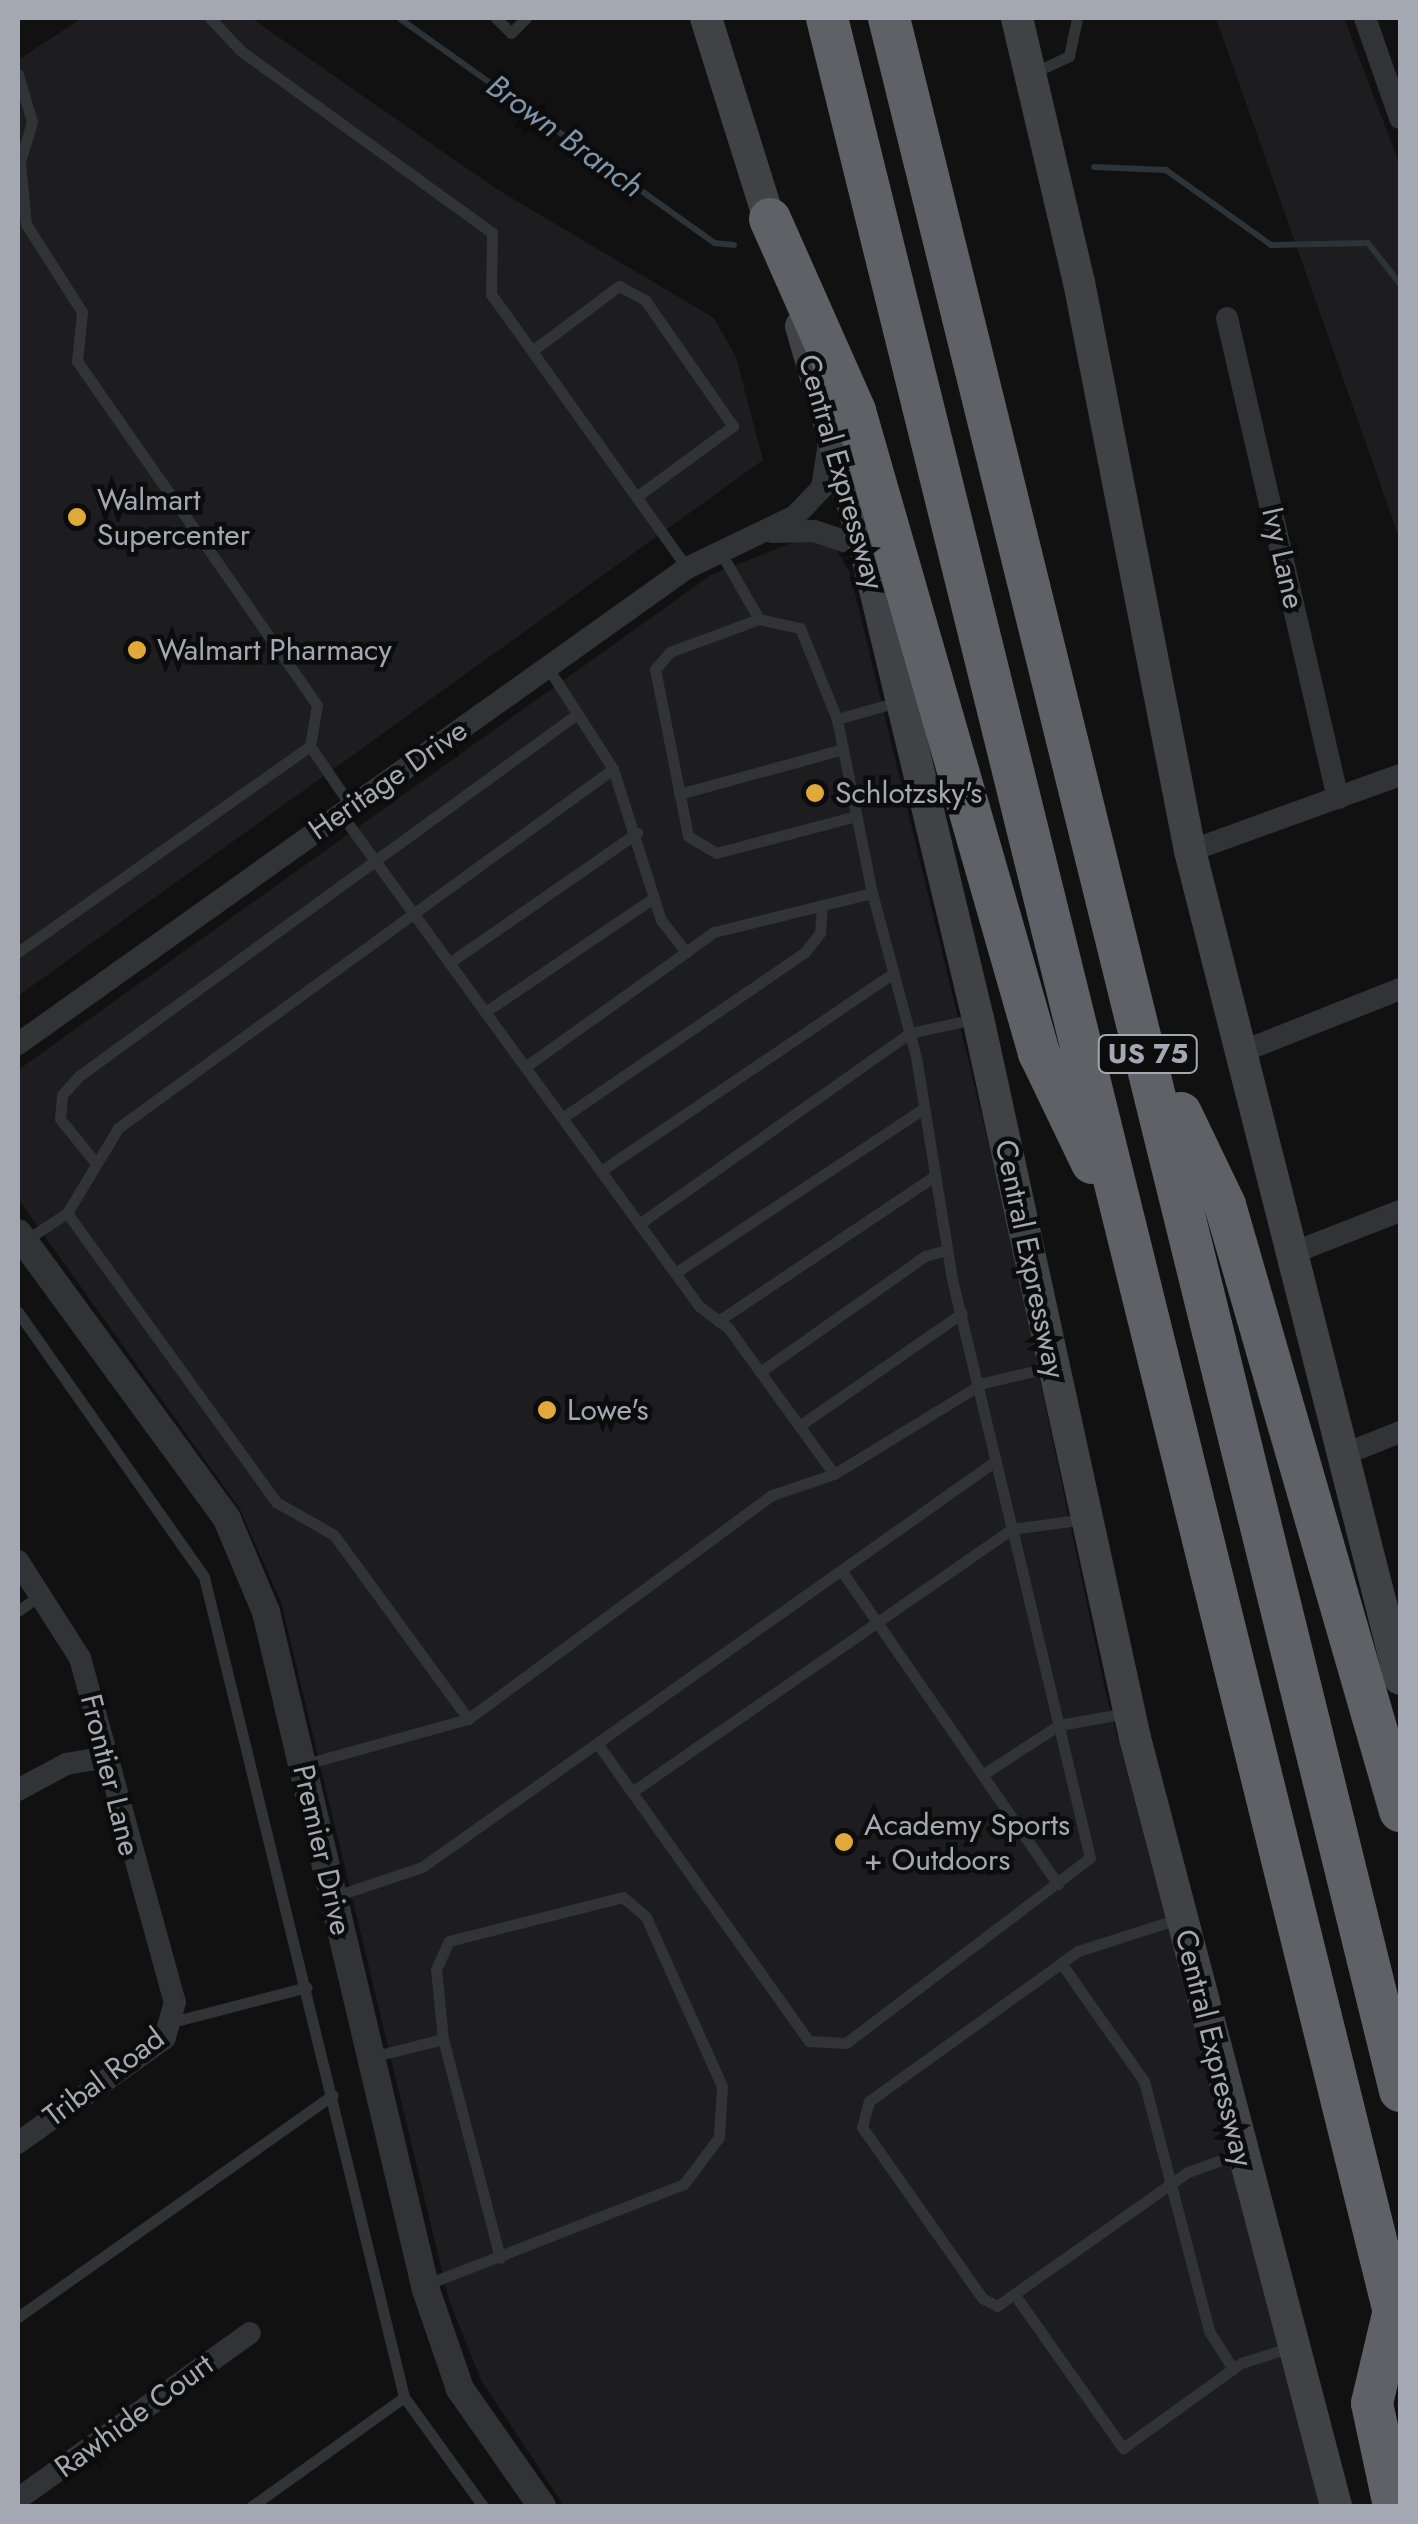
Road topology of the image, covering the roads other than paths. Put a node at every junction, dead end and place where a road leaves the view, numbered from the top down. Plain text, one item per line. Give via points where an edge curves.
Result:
1 (210, 18) edge
2 (496, 18) edge
3 (526, 18) edge
4 (706, 18) edge
5 (827, 18) edge
6 (889, 18) edge
7 (1017, 18) edge
8 (1077, 18) edge
9 (1365, 18) edge
10 (1031, 73) junction
11 (18, 74) edge
12 (1394, 77) edge
13 (1400, 118) edge
14 (21, 152) edge
15 (770, 220) junction
16 (1227, 318) dead end
17 (532, 351) junction
18 (830, 430) junction
19 (636, 497) junction
20 (768, 532) junction
21 (865, 548) junction
22 (721, 553) junction
23 (687, 568) junction
24 (759, 619) junction
25 (547, 667) junction
26 (902, 700) junction
27 (577, 714) junction
28 (837, 719) junction
29 (310, 746) junction
30 (842, 748) junction
31 (613, 769) junction
32 (1400, 775) edge
33 (678, 794) junction
34 (1338, 798) junction
35 (346, 810) junction
36 (856, 816) junction
37 (637, 833) junction
38 (1190, 852) junction
39 (374, 861) junction
40 (872, 892) junction
41 (652, 898) junction
42 (822, 905) junction
43 (413, 914) junction
44 (18, 952) edge
45 (686, 952) junction
46 (449, 963) junction
47 (893, 973) junction
48 (1400, 989) edge
49 (485, 1012) junction
50 (978, 1018) junction
51 (1142, 1031) junction
52 (910, 1033) junction
53 (18, 1044) edge
54 (1241, 1052) junction
55 (525, 1067) junction
56 (923, 1109) junction
57 (562, 1118) junction
58 (95, 1162) junction
59 (601, 1171) junction
60 (932, 1177) junction
61 (1400, 1211) edge
62 (67, 1212) junction
63 (639, 1224) junction
64 (21, 1237) edge
65 (1130, 1243) junction
66 (946, 1250) junction
67 (1290, 1254) junction
68 (675, 1273) junction
69 (18, 1312) edge
70 (962, 1313) junction
71 (718, 1320) junction
72 (1053, 1366) junction
73 (760, 1372) junction
74 (983, 1383) junction
75 (799, 1426) junction
76 (1400, 1432) edge
77 (1340, 1456) junction
78 (996, 1460) junction
79 (834, 1474) junction
80 (1087, 1519) junction
81 (1012, 1529) junction
82 (18, 1561) edge
83 (840, 1570) junction
84 (41, 1594) junction
85 (18, 1611) edge
86 (876, 1623) junction
87 (1396, 1642) edge
88 (1400, 1679) edge
89 (1129, 1712) junction
90 (468, 1719) junction
91 (1059, 1725) junction
92 (597, 1743) junction
93 (106, 1757) junction
94 (302, 1765) junction
95 (982, 1775) junction
96 (18, 1790) edge
97 (632, 1792) junction
98 (1400, 1811) edge
99 (1058, 1884) junction
100 (333, 1896) junction
101 (1180, 1918) junction
102 (1061, 1964) junction
103 (306, 1987) junction
104 (174, 2012) junction
105 (443, 2039) junction
106 (371, 2057) junction
107 (1400, 2091) edge
108 (333, 2095) junction
109 (18, 2143) edge
110 (1240, 2154) junction
111 (1174, 2182) junction
112 (500, 2258) junction
113 (425, 2285) junction
114 (1017, 2298) junction
115 (18, 2318) edge
116 (1397, 2323) edge
117 (250, 2333) dead end
118 (1289, 2348) junction
119 (1233, 2369) junction
120 (404, 2398) junction
121 (18, 2499) edge
122 (252, 2506) edge
123 (483, 2506) edge
124 (542, 2506) edge
125 (1336, 2506) edge
126 (1394, 2506) edge

1 - 17 lane via 241,51 492,232 491,294
2 - 3 lane via 511,33
4 - 15 main road, Central Expressway
5 - 65 highway, US 75
6 - 51 highway, US 75
7 - 10 main road
8 - 10 lane via 1068,56
9 - 12 street
10 - 38 main road
11 - 14 lane via 32,122
12 - 13 street
14 - 29 lane via 26,224 82,312 77,361 318,706
15 - 18 main road, Central Expressway
15 - 65 highway via 855,411 1038,1053
16 - 34 street, Ivy Lane
17 - 19 lane
17 - 19 lane via 619,286 646,300 733,426
18 - 20 street, Heritage Drive via 822,488
18 - 21 main road, Central Expressway
19 - 23 lane
20 - 21 street, Heritage Drive via 814,531
20 - 22 street, Heritage Drive
21 - 26 main road, Central Expressway
22 - 23 street, Heritage Drive
22 - 24 lane
23 - 25 street, Heritage Drive
24 - 28 lane via 800,628
24 - 33 lane via 670,652 655,670
25 - 27 lane
25 - 35 street, Heritage Drive
26 - 28 lane
26 - 50 main road, Central Expressway
27 - 31 lane
27 - 39 lane
28 - 30 lane
29 - 35 lane
29 - 44 lane
30 - 33 lane
30 - 36 lane
31 - 37 lane
31 - 43 lane
32 - 34 street
33 - 36 lane via 688,836 704,853
34 - 38 street
35 - 39 lane
35 - 53 street, Heritage Drive
36 - 40 lane
37 - 41 lane
37 - 46 lane
38 - 54 main road
39 - 43 lane
39 - 58 lane via 70,1085 60,1119
40 - 42 lane
40 - 47 lane
41 - 45 lane
41 - 49 lane
42 - 45 lane via 714,932
42 - 57 lane via 820,933 805,952
43 - 46 lane
43 - 58 lane via 118,1128
45 - 55 lane
46 - 49 lane
47 - 52 lane
47 - 59 lane
48 - 54 street
49 - 55 lane
50 - 52 lane
50 - 72 main road, Central Expressway
51 - 98 highway via 1225,1205
51 - 107 highway, US 75
52 - 56 lane
52 - 63 lane
54 - 67 main road
55 - 57 lane
56 - 60 lane
56 - 68 lane
57 - 59 lane
58 - 62 lane
59 - 63 lane
60 - 66 lane
60 - 71 lane
61 - 67 street
62 - 64 lane
62 - 90 lane via 276,1502 334,1535
63 - 68 lane
64 - 94 street, Premier Drive via 227,1519 266,1612
65 - 116 highway, US 75
66 - 70 lane
66 - 73 lane
67 - 77 main road
68 - 71 lane
69 - 103 lane via 204,1576
70 - 74 lane
70 - 75 lane
71 - 73 lane
72 - 74 lane
72 - 80 main road, Central Expressway
73 - 75 lane
74 - 78 lane
74 - 79 lane
75 - 79 lane
76 - 77 street
77 - 87 main road
78 - 81 lane
78 - 83 lane
79 - 90 lane via 772,1495
80 - 81 lane
80 - 89 main road, Central Expressway
81 - 86 lane
81 - 91 lane
82 - 84 street, Frontier Lane
83 - 86 lane
83 - 92 lane
84 - 85 lane
84 - 93 street, Frontier Lane via 80,1658
86 - 95 lane
86 - 97 lane
87 - 88 main road
89 - 91 lane
89 - 101 main road, Central Expressway
90 - 94 lane
91 - 95 lane
91 - 99 lane via 1090,1858
92 - 97 lane
92 - 100 lane via 422,1867
93 - 96 street via 66,1764
93 - 104 street, Frontier Lane
94 - 100 street, Premier Drive
95 - 99 lane
97 - 99 lane via 792,2020 827,2048
100 - 106 street, Premier Drive
101 - 102 lane
101 - 110 main road, Central Expressway
102 - 111 lane via 1144,2081
102 - 114 lane via 861,2112 862,2127 982,2298 997,2306
103 - 104 lane
103 - 108 lane
104 - 109 street, Tribal Road via 165,2038
105 - 106 lane
105 - 112 lane
105 - 112 lane via 436,1969 449,1940 623,1897 646,1918 722,2086 720,2137 684,2184
106 - 113 street, Premier Drive
108 - 115 lane
108 - 120 lane
110 - 111 lane
110 - 118 main road, Central Expressway
111 - 114 lane
111 - 119 lane via 1208,2331
112 - 113 lane
113 - 124 street, Premier Drive via 460,2390
114 - 119 lane via 1123,2448
116 - 126 highway via 1372,2403
117 - 121 street, Rawhide Court
118 - 119 lane
118 - 125 main road, Central Expressway
120 - 122 lane
120 - 123 lane

